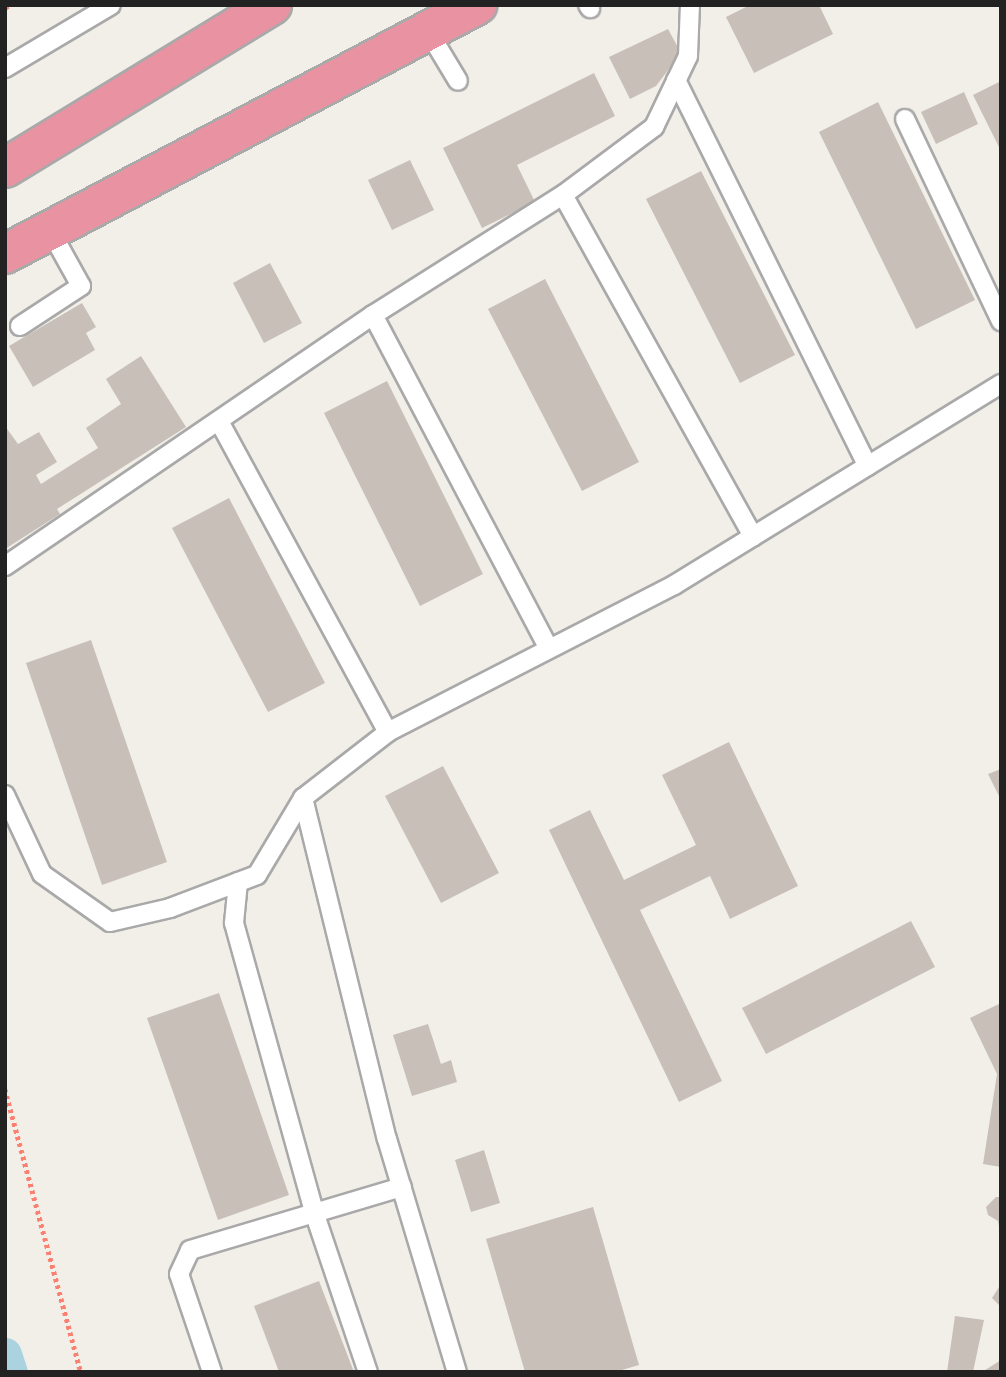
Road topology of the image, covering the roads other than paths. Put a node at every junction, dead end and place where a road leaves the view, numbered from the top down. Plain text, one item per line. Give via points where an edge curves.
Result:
1 (111, 5) edge
2 (272, 5) edge
3 (477, 5) edge
4 (690, 5) edge
5 (428, 32) junction
6 (5, 68) edge
7 (676, 80) junction
8 (458, 81) dead end
9 (905, 119) dead end
10 (5, 168) edge
11 (563, 195) junction
12 (50, 230) junction
13 (5, 254) edge
14 (373, 316) junction
15 (1001, 321) edge
16 (20, 326) dead end
17 (1001, 384) edge
18 (220, 423) junction
19 (867, 466) junction
20 (753, 537) junction
21 (5, 566) edge
22 (548, 647) junction
23 (388, 732) junction
24 (5, 795) edge
25 (303, 798) junction
26 (238, 882) junction
27 (402, 1187) junction
28 (314, 1212) junction
29 (212, 1372) edge
30 (368, 1372) edge
31 (457, 1372) edge

1 - 6 lane
2 - 10 highway
3 - 5 highway
4 - 7 lane via 688,56
5 - 8 lane
5 - 12 highway
7 - 11 lane via 654,127
7 - 19 lane
9 - 15 lane
11 - 14 lane
11 - 20 lane
12 - 13 highway
12 - 16 lane via 81,286
14 - 18 lane
14 - 22 lane
17 - 19 lane
18 - 21 lane
18 - 23 lane
19 - 20 lane
20 - 22 lane via 674,585
22 - 23 lane
23 - 25 lane
24 - 26 lane via 42,874 110,922 170,908
25 - 26 lane via 257,875
25 - 27 lane
26 - 28 lane via 234,923
27 - 28 lane
27 - 31 lane
28 - 29 lane via 190,1250 179,1274
28 - 30 lane

